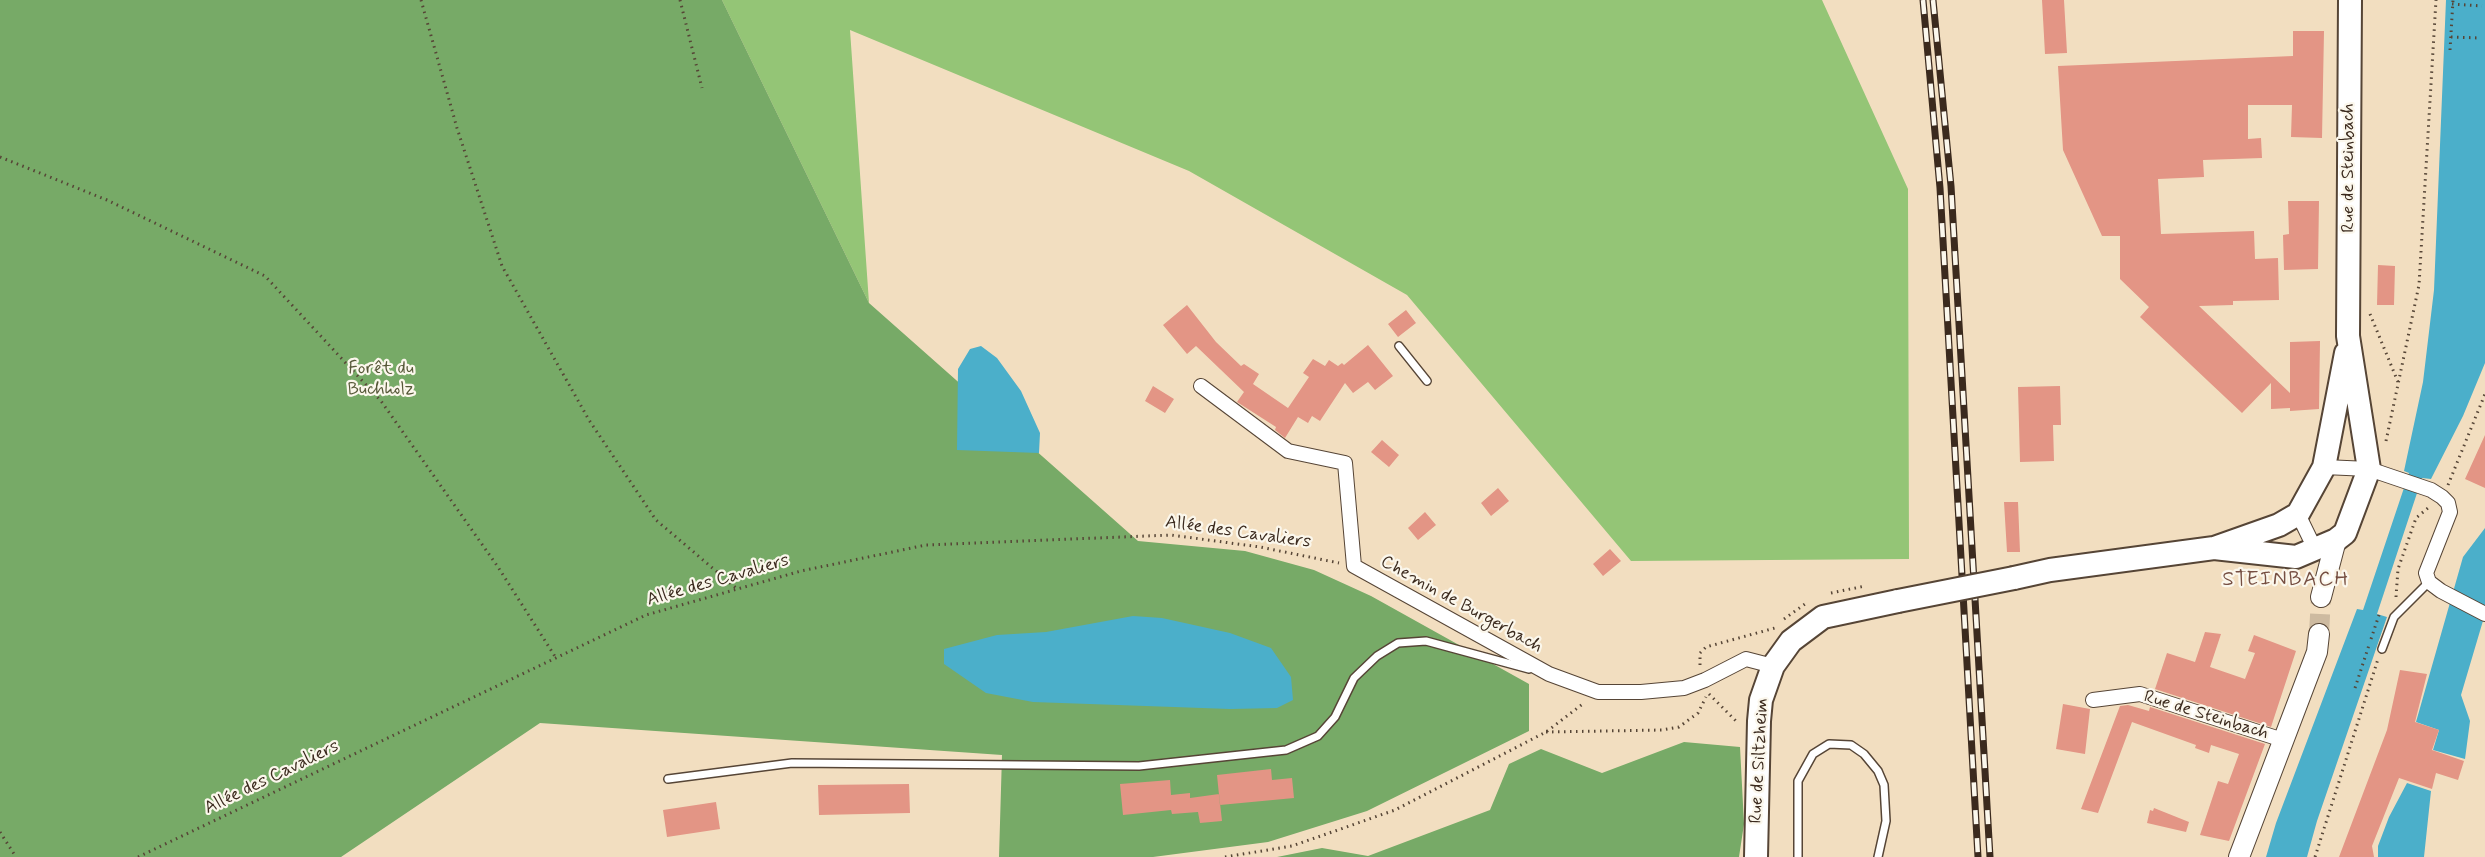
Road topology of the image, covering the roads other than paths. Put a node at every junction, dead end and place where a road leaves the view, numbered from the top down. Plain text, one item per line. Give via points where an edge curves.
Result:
1 (2350, 0) edge
2 (2349, 336) junction
3 (1399, 346) dead end
4 (1427, 381) dead end
5 (1201, 386) dead end
6 (2324, 467) junction
7 (2382, 473) junction
8 (2298, 514) junction
9 (2336, 540) junction
10 (2214, 548) junction
11 (2315, 549) junction
12 (2429, 582) junction
13 (2485, 614) edge
14 (2319, 634) tunnel mouth
15 (2382, 649) road end
16 (1773, 666) junction
17 (1549, 674) junction
18 (2093, 700) dead end
19 (2283, 740) junction
20 (668, 779) dead end
21 (1756, 857) edge
22 (1798, 857) edge
23 (1878, 857) edge
24 (2239, 857) edge

1 - 2 main road, Rue de Steinbach
2 - 6 main road
2 - 7 main road
3 - 4 lane
5 - 17 street, Chemin de Burgerbach via 1288,451 1345,464 1354,566
6 - 7 street
6 - 8 main road
7 - 9 main road via 2345,533
7 - 12 street via 2437,494 2448,503 2450,512 2426,573
8 - 10 main road via 2279,525
8 - 11 street
9 - 11 main road
9 - 11 street via 2320,597
10 - 11 main road via 2296,556
10 - 16 main road, Rue de Siltzheim, bridge via 2050,570 1823,617 1791,641
12 - 13 street
12 - 15 lane via 2394,617
14 - 19 street, Rue de Steinbach via 2317,652
16 - 17 street, Chemin de Burgerbach via 1746,659 1706,687 1660,692 1598,692
16 - 21 main road, Rue de Siltzheim via 1761,700
17 - 20 lane via 1426,641 1398,644 1377,656 1354,678 1335,717 1318,736 1286,750 1139,766 792,763
18 - 19 street, Rue de Steinbach via 2140,694
19 - 24 street, Rue de Steinbach
22 - 23 lane via 1798,781 1813,754 1829,744 1851,745 1878,771 1884,785 1886,821

